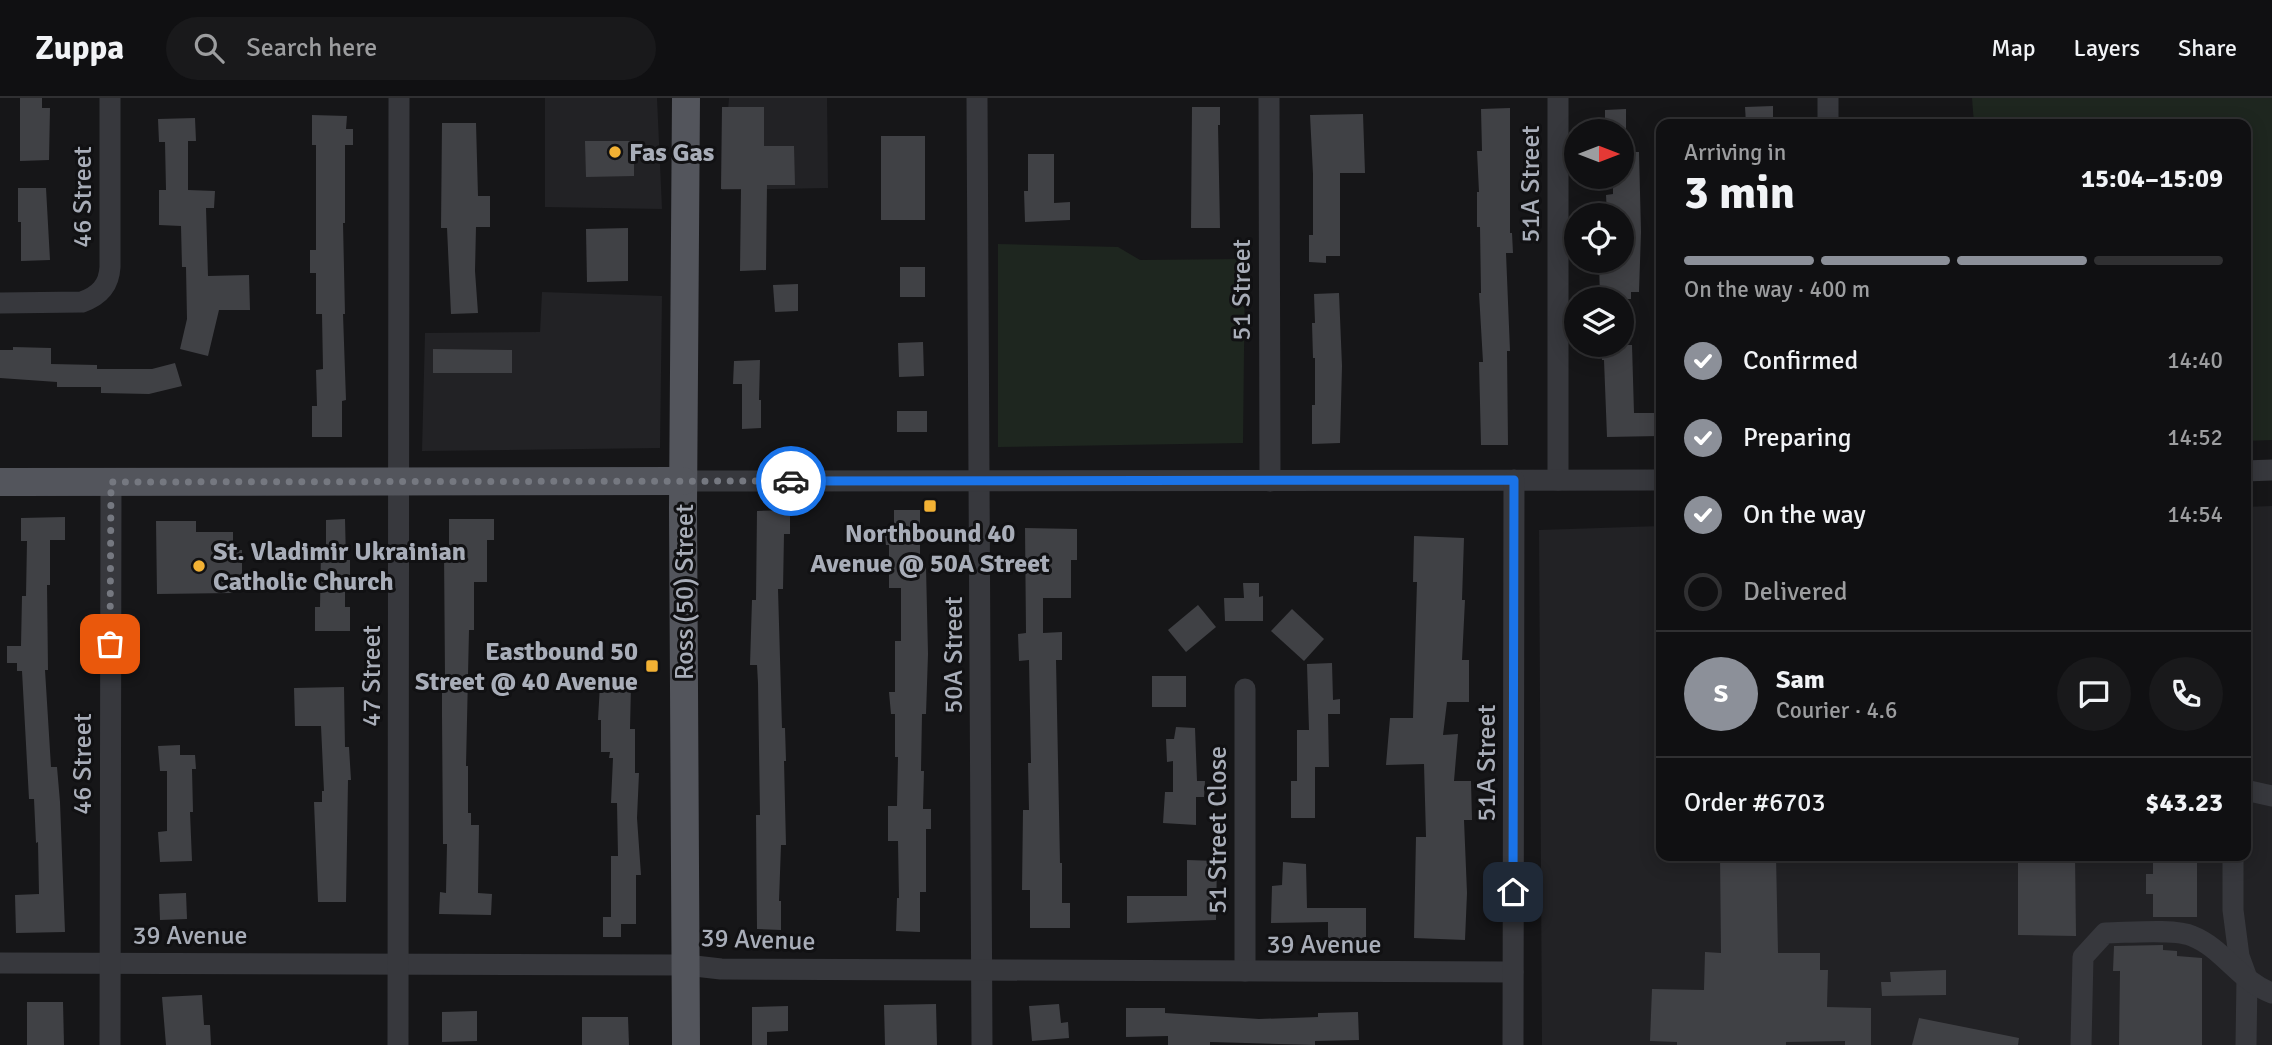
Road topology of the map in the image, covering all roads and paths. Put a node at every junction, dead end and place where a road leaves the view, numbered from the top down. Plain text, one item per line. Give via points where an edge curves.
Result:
1 (110, 98) edge
2 (399, 98) edge
3 (686, 98) edge
4 (977, 98) edge
5 (1269, 98) edge
6 (1558, 98) edge
7 (1828, 98) edge
8 (1828, 119) edge
9 (0, 303) edge
10 (2272, 470) edge
11 (2251, 471) edge
12 (1514, 480) junction
13 (1558, 480) junction
14 (1656, 480) edge
15 (683, 481) junction
16 (979, 481) junction
17 (1270, 481) junction
18 (0, 482) edge
19 (111, 482) junction
20 (399, 482) junction
21 (1245, 689) dead end
22 (2251, 791) edge
23 (2272, 796) edge
24 (2233, 861) edge
25 (0, 963) edge
26 (110, 963) junction
27 (398, 964) junction
28 (686, 965) junction
29 (982, 970) junction
30 (1245, 971) junction
31 (1513, 972) junction
32 (2247, 978) junction
33 (2272, 993) edge
34 (110, 1045) edge
35 (398, 1045) edge
36 (686, 1045) edge
37 (982, 1045) edge
38 (1513, 1045) edge
39 (2081, 1045) edge
40 (2246, 1045) edge

1 - 9 street, 46 Street via 110,278 100,293 82,302
2 - 20 street, 47 Street
3 - 15 main road, Ross (50) Street
4 - 16 street, 50A Street
5 - 17 street, 51 Street
6 - 13 street, 51A Street
7 - 8 street
10 - 11 street
12 - 13 street
12 - 17 street
12 - 31 street, 51A Street
13 - 14 street
15 - 16 street
15 - 20 main road
15 - 28 main road, Ross (50) Street
16 - 17 street
16 - 29 street, 50A Street
18 - 19 main road
19 - 20 main road
19 - 26 street, 46 Street
20 - 27 street, 47 Street
21 - 30 street, 51 Street Close
22 - 23 street
24 - 32 street via 2233,910
25 - 26 street, 39 Avenue
26 - 27 street, 39 Avenue
26 - 34 street, 46 Street
27 - 28 street, 39 Avenue
27 - 35 street, 47 Street
28 - 29 street, 39 Avenue via 707,969
28 - 36 main road, Ross (50) Street
29 - 30 street, 39 Avenue
29 - 37 street, 50A Street
30 - 31 street, 39 Avenue
31 - 38 street, 51A Street
32 - 33 street
32 - 39 street via 2190,934 2105,933 2083,957
32 - 40 street

